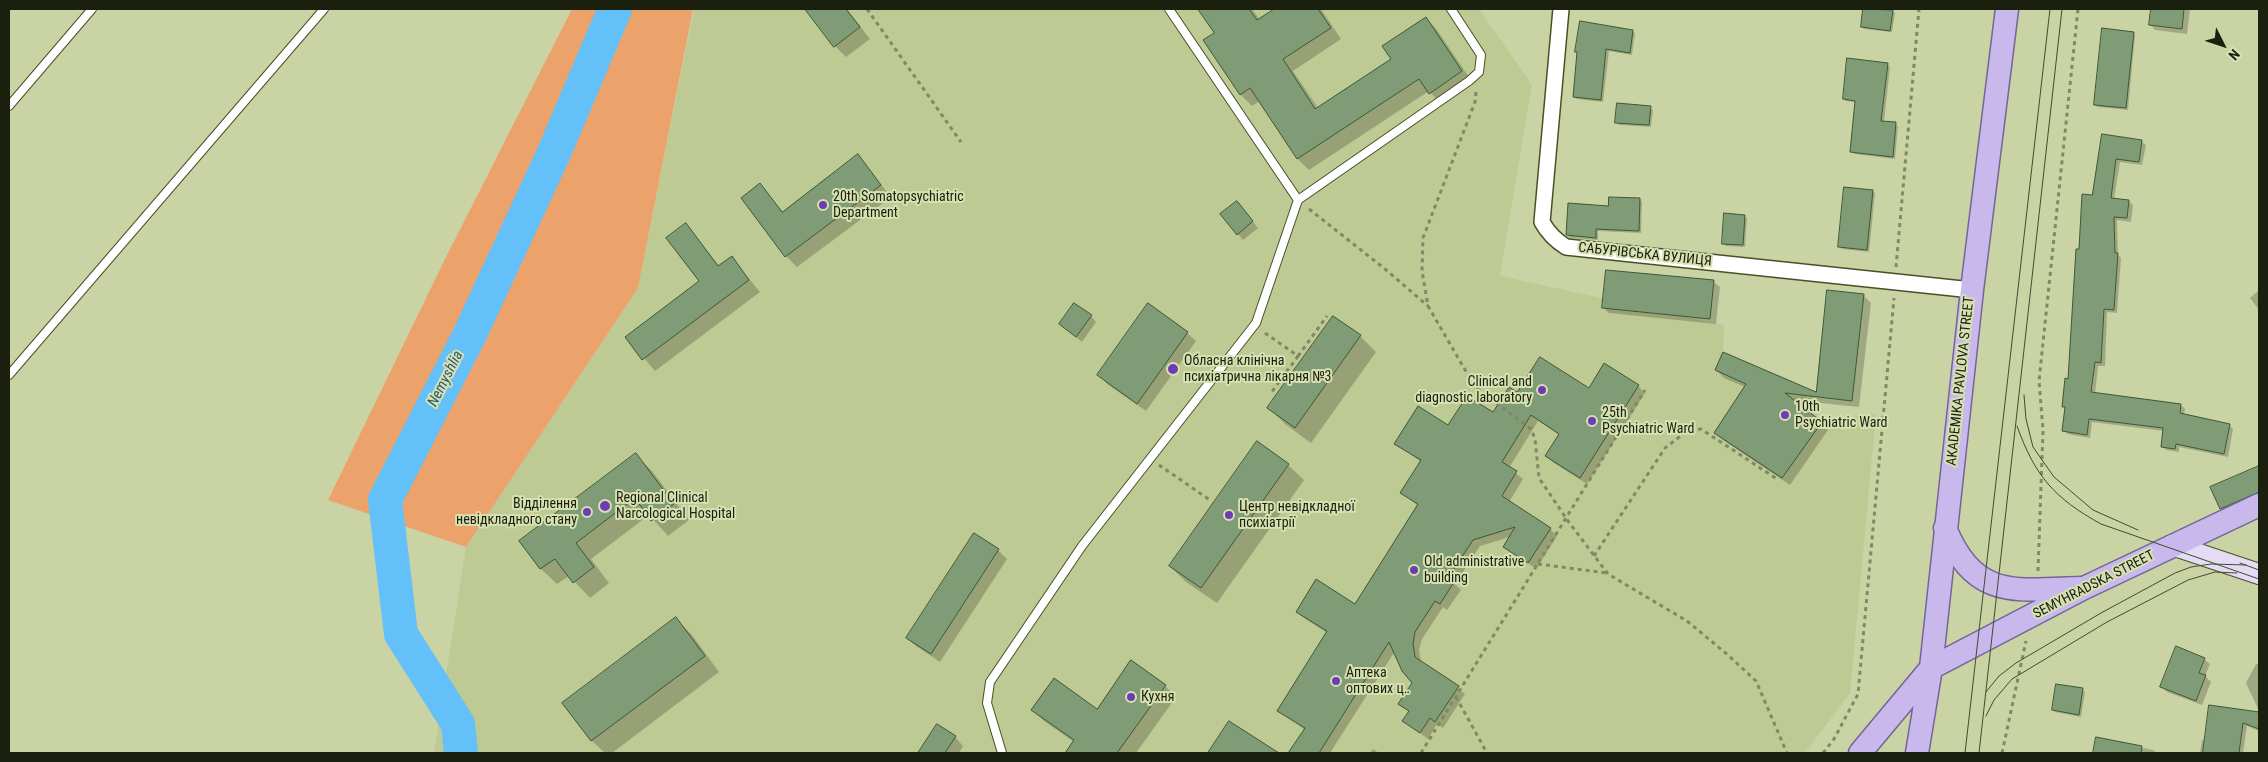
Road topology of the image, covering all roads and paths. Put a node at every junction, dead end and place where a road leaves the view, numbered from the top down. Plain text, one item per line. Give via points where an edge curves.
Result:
1 (92, 9) edge
2 (324, 9) edge
3 (867, 9) edge
4 (1169, 9) edge
5 (1450, 9) edge
6 (1561, 9) edge
7 (1919, 9) edge
8 (2007, 9) edge
9 (2078, 9) edge
10 (1479, 72) junction
11 (9, 106) edge
12 (960, 142) dead end
13 (1298, 200) junction
14 (1895, 282) junction
15 (1972, 290) junction
16 (1428, 306) junction
17 (1327, 316) dead end
18 (1254, 325) junction
19 (1298, 356) junction
20 (9, 375) edge
21 (1645, 390) dead end
22 (1270, 393) dead end
23 (2043, 430) dead end
24 (1150, 459) junction
25 (1777, 479) dead end
26 (1210, 500) dead end
27 (2259, 505) edge
28 (1566, 519) junction
29 (1945, 528) junction
30 (2172, 545) junction
31 (1594, 556) junction
32 (1538, 564) junction
33 (1608, 574) junction
34 (2259, 574) edge
35 (2084, 588) junction
36 (1931, 668) junction
37 (1456, 696) junction
38 (1002, 753) edge
39 (1421, 753) edge
40 (1487, 753) edge
41 (1787, 753) edge
42 (1823, 753) edge
43 (1860, 753) edge
44 (1917, 753) edge

1 - 11 lane
2 - 20 lane
3 - 12 path
4 - 13 lane
5 - 10 lane via 1481,55
6 - 14 street, САБУРІВСЬКА ВУЛИЦЯ via 1542,222 1556,240 1566,247
7 - 14 path
8 - 15 main road, AKADEMIKA PAVLOVA STREET
9 - 23 path via 2040,381
10 - 13 lane
10 - 16 path via 1475,102 1423,238 1422,271
13 - 16 path
13 - 18 lane
14 - 15 street, САБУРІВСЬКА ВУЛИЦЯ
14 - 42 path via 1858,694
15 - 29 main road, AKADEMIKA PAVLOVA STREET
16 - 28 path via 1475,387 1531,429 1539,478
17 - 19 path
18 - 19 path
18 - 24 lane
19 - 22 path
21 - 28 path
24 - 26 path
24 - 38 lane via 1082,546 990,682 987,703
25 - 31 path via 1701,428 1686,432 1665,448
27 - 30 main road, SEMYHRADSKA STREET
28 - 31 path
28 - 32 path
29 - 35 main road via 1965,565 1993,584 2018,590
29 - 36 main road, AKADEMIKA PAVLOVA STREET
30 - 34 main road
30 - 35 main road, SEMYHRADSKA STREET
31 - 33 path
32 - 33 path
32 - 37 path
33 - 41 path via 1687,621 1756,681
35 - 36 main road, SEMYHRADSKA STREET
36 - 43 main road
36 - 44 main road, AKADEMIKA PAVLOVA STREET
37 - 39 path
37 - 40 path

